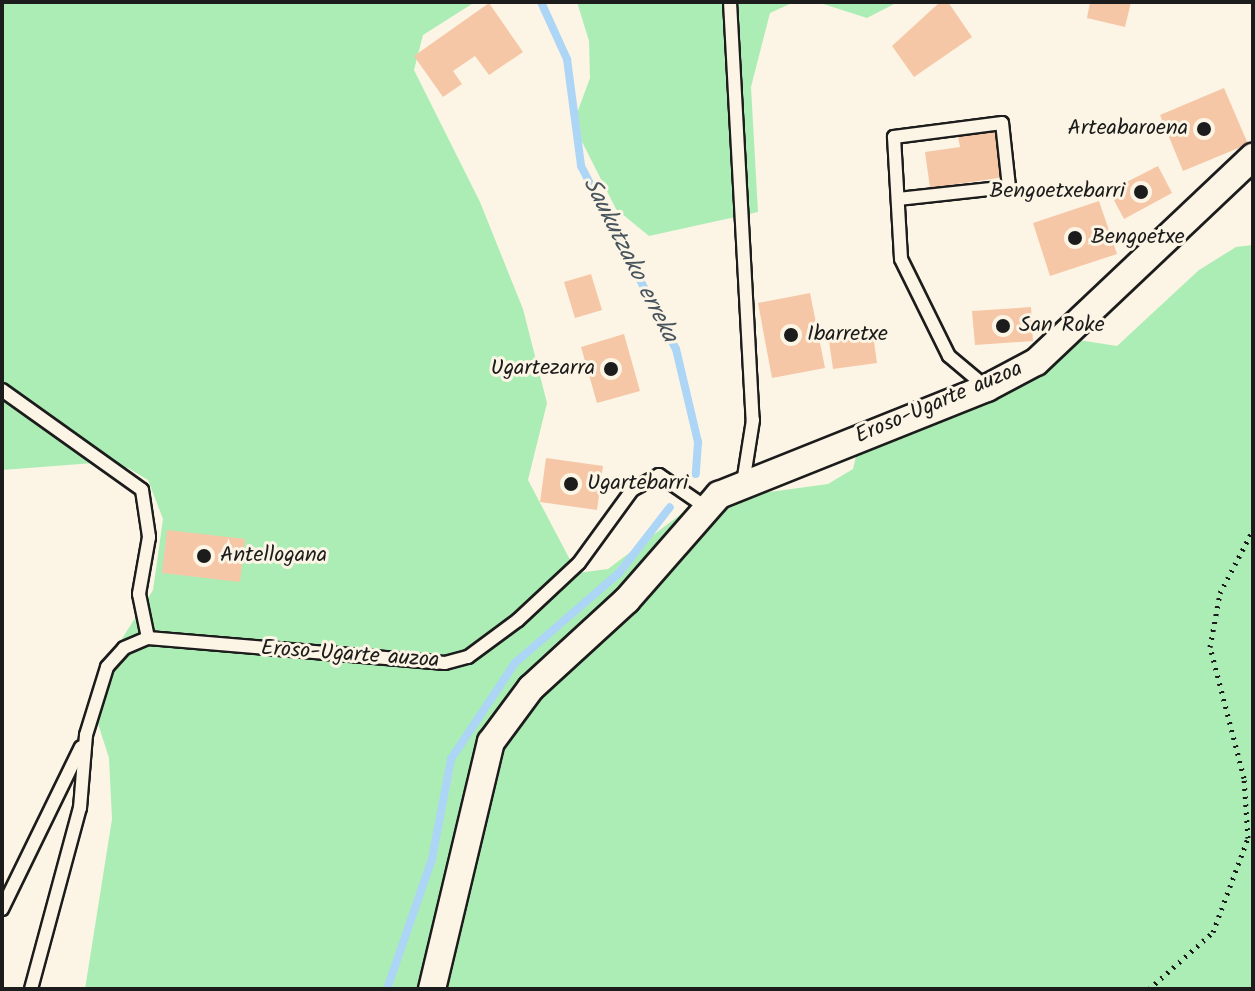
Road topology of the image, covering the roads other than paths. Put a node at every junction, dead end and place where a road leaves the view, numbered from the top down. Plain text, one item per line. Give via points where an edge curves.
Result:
1 (730, 2) edge
2 (1253, 157) edge
3 (898, 199) junction
4 (987, 388) junction
5 (2, 390) edge
6 (743, 483) junction
7 (707, 508) junction
8 (148, 638) junction
9 (86, 735) junction
10 (2, 909) edge
11 (31, 989) edge
12 (432, 989) edge

1 - 6 lane via 752,404
2 - 4 street, Eroso-Ugarte auzoa via 1066,339
3 - 3 lane via 894,137 1002,123 1009,187
3 - 4 lane via 901,259 949,356
4 - 6 street, Eroso-Ugarte auzoa
5 - 8 lane via 142,490 149,537 139,594
6 - 7 street, Eroso-Ugarte auzoa
7 - 8 lane, Eroso-Ugarte auzoa via 659,475 632,490 579,563 518,620 468,657 445,663
7 - 12 street, Eroso-Ugarte auzoa via 627,600 531,688 491,742
8 - 9 lane via 124,648 107,667
9 - 10 lane via 17,889
9 - 11 lane via 80,808

